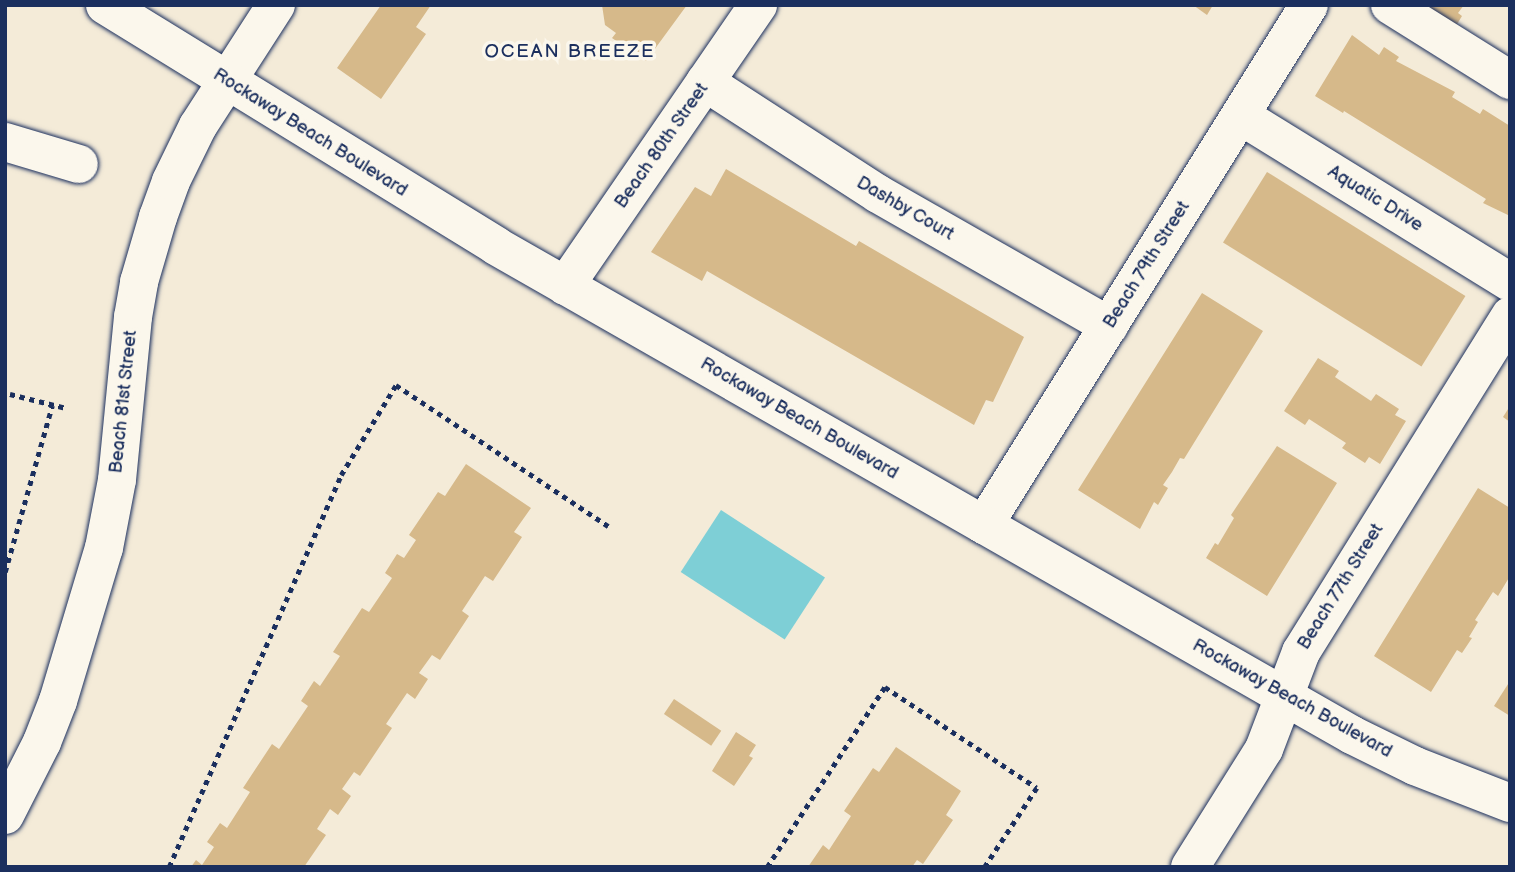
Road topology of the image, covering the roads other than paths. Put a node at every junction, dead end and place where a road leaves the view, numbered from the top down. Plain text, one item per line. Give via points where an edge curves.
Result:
1 (105, 5) edge
2 (276, 5) edge
3 (758, 5) edge
4 (1309, 5) edge
5 (1390, 5) edge
6 (1510, 80) edge
7 (226, 81) junction
8 (705, 82) junction
9 (1241, 116) junction
10 (5, 142) edge
11 (79, 164) dead end
12 (1510, 282) edge
13 (565, 286) junction
14 (1510, 316) edge
15 (1109, 326) junction
16 (984, 525) junction
17 (1284, 695) junction
18 (1510, 803) edge
19 (5, 815) edge
20 (1190, 867) edge

1 - 7 street, Rockaway Beach Boulevard
2 - 7 street, Beach 81st Street
3 - 8 street, Beach 80th Street
4 - 9 street, Beach 79th Street
5 - 6 street
7 - 13 street, Rockaway Beach Boulevard
7 - 19 street, Beach 81st Street via 171,181 151,240 133,317 117,480 104,548 58,701
8 - 13 street, Beach 80th Street
8 - 15 street, Dashby Court via 878,194
9 - 12 street, Aquatic Drive
9 - 15 street, Beach 79th Street
10 - 11 street
13 - 16 street, Rockaway Beach Boulevard
14 - 17 street, Beach 77th Street via 1301,652
15 - 16 street, Beach 79th Street
16 - 17 street, Rockaway Beach Boulevard
17 - 18 street, Rockaway Beach Boulevard via 1394,757
17 - 20 street, Beach 77th Street via 1264,749

